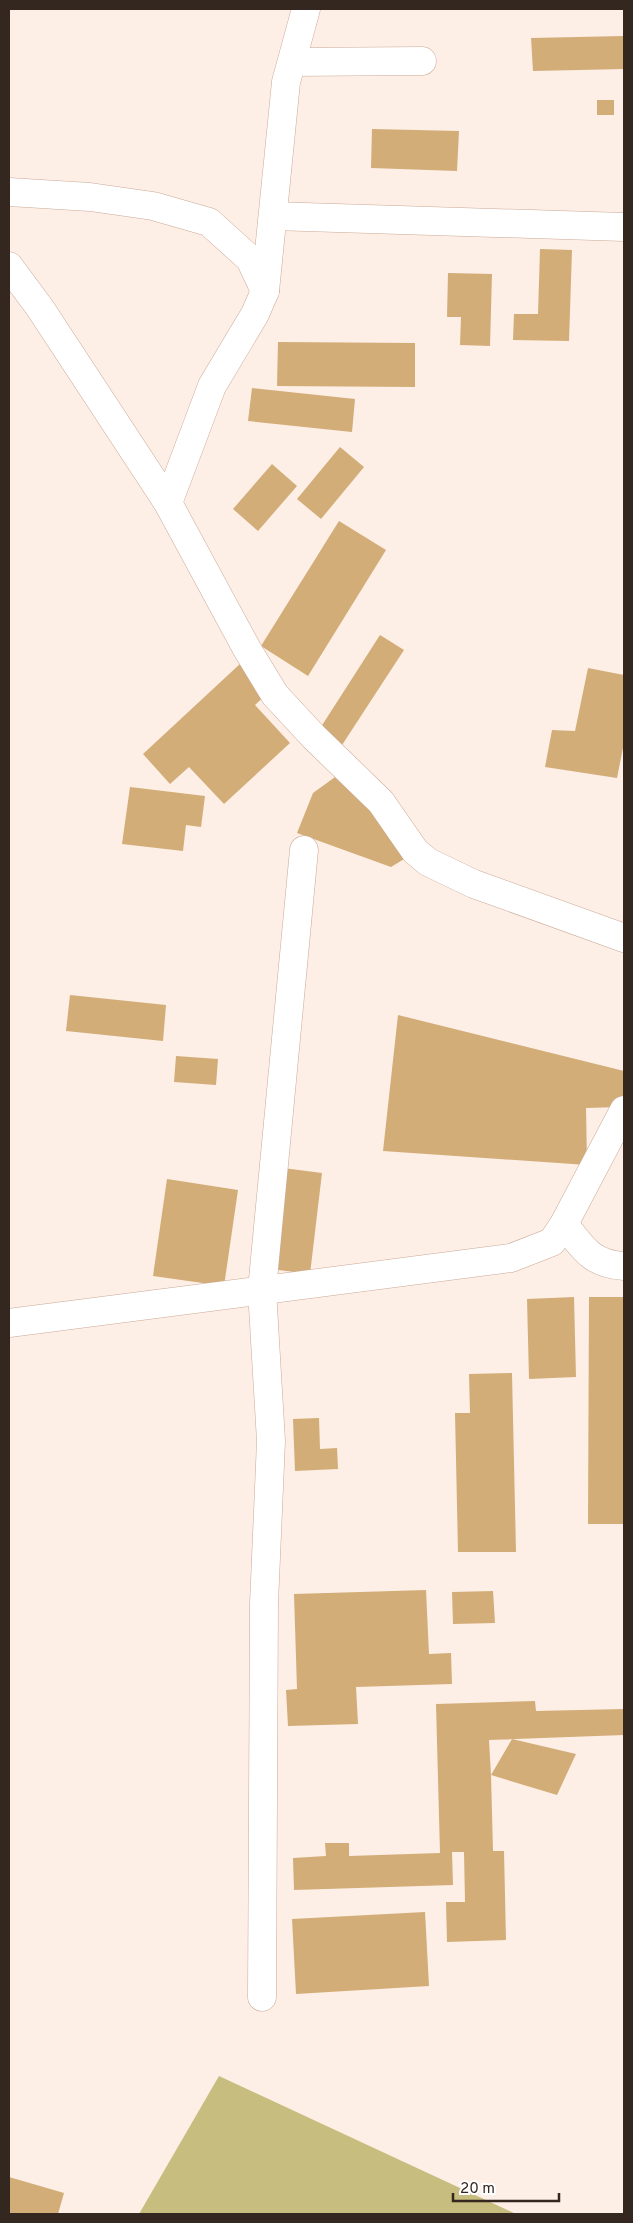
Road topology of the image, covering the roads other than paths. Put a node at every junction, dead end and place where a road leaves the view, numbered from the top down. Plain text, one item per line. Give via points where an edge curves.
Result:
1 (306, 9) edge
2 (422, 61) dead end
3 (292, 62) junction
4 (9, 192) edge
5 (273, 216) junction
6 (624, 226) edge
7 (9, 266) edge
8 (265, 291) junction
9 (168, 503) junction
10 (304, 850) dead end
11 (624, 938) edge
12 (624, 1110) edge
13 (564, 1224) junction
14 (624, 1266) edge
15 (262, 1290) junction
16 (9, 1323) edge
17 (262, 1997) dead end

1 - 3 street
2 - 3 street
3 - 5 street via 286,82
4 - 8 street via 90,197 153,206 209,222 250,259
5 - 6 street
5 - 8 street
7 - 9 street
8 - 9 street via 212,386
9 - 11 street via 247,650 275,695 382,802 415,851 428,862 474,884
10 - 15 street
12 - 13 street
13 - 14 street via 590,1256 609,1265
13 - 15 street via 552,1242 511,1258
15 - 16 street
15 - 17 street via 271,1440 264,1604

